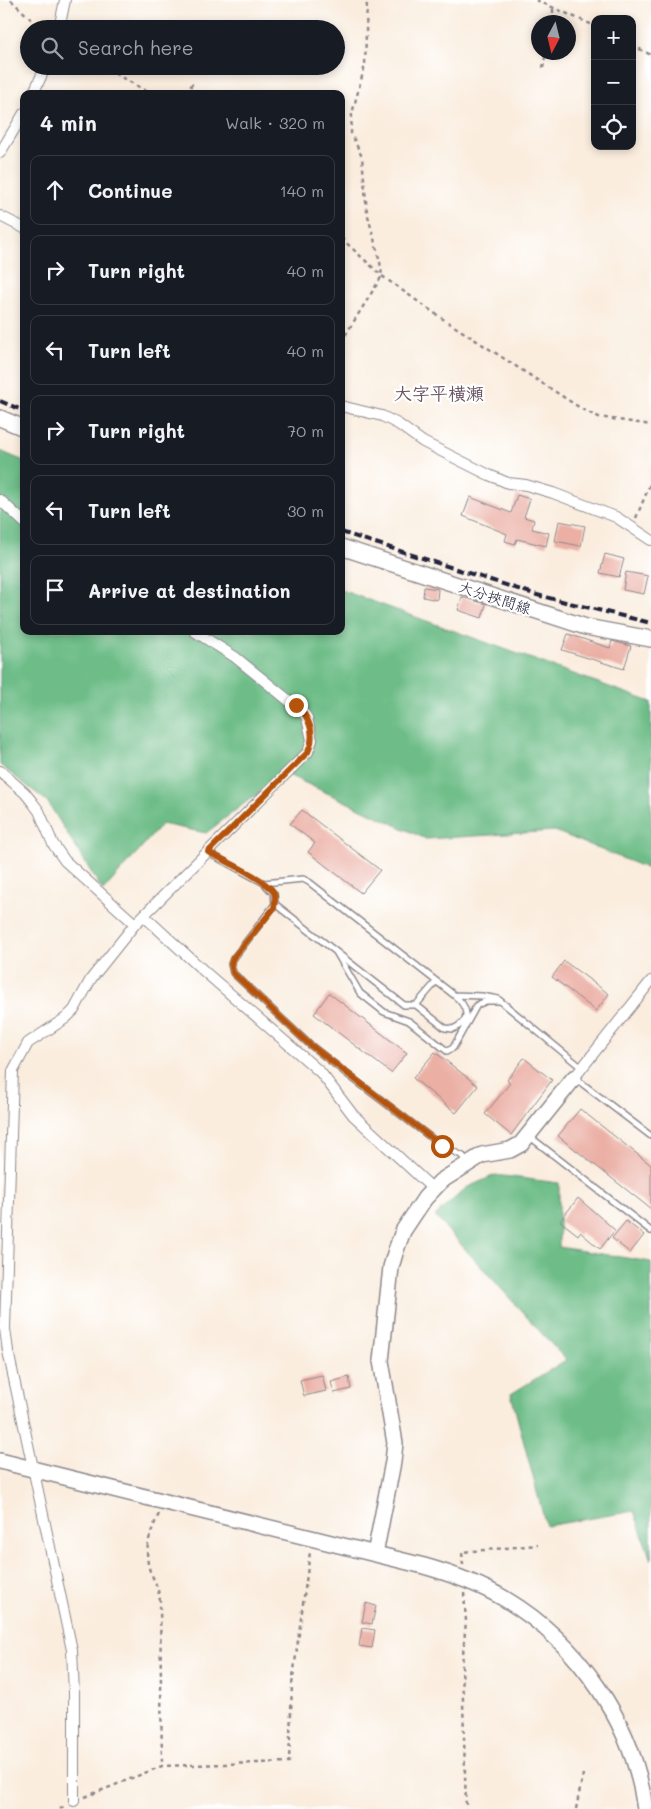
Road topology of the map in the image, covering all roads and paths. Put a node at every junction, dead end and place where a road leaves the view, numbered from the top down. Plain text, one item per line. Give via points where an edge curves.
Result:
1 (11, 0) edge
2 (65, 0) edge
3 (367, 0) edge
4 (536, 0) edge
5 (553, 9) junction
6 (553, 15) edge
7 (32, 20) edge
8 (61, 20) edge
9 (591, 24) edge
10 (636, 47) edge
11 (651, 55) edge
12 (544, 60) edge
13 (543, 68) dead end
14 (42, 75) edge
15 (117, 75) edge
16 (193, 82) dead end
17 (35, 90) edge
18 (145, 90) edge
19 (189, 90) edge
20 (20, 120) edge
21 (0, 154) edge
22 (0, 216) edge
23 (20, 226) edge
24 (345, 242) edge
25 (382, 276) junction
26 (345, 336) edge
27 (345, 407) edge
28 (0, 418) edge
29 (651, 425) edge
30 (20, 426) edge
31 (651, 482) edge
32 (0, 500) edge
33 (20, 518) edge
34 (632, 527) junction
35 (651, 540) edge
36 (345, 548) edge
37 (200, 635) edge
38 (651, 639) edge
39 (0, 770) edge
40 (208, 852) junction
41 (264, 883) junction
42 (275, 904) junction
43 (144, 916) junction
44 (136, 924) junction
45 (336, 952) junction
46 (651, 980) edge
47 (436, 982) junction
48 (454, 995) junction
49 (501, 1002) junction
50 (416, 1005) junction
51 (578, 1073) junction
52 (528, 1136) junction
53 (651, 1136) edge
54 (468, 1162) junction
55 (432, 1188) junction
56 (651, 1231) edge
57 (0, 1461) edge
58 (33, 1469) junction
59 (166, 1502) junction
60 (312, 1538) junction
61 (538, 1545) dead end
62 (375, 1554) junction
63 (464, 1579) junction
64 (162, 1766) junction
65 (582, 1774) dead end
66 (74, 1801) junction
67 (60, 1809) edge
68 (466, 1809) edge
69 (576, 1809) edge
70 (645, 1809) edge

1 - 7 path
2 - 8 street
3 - 25 path via 365,65 352,114 352,133 362,157 367,212
4 - 5 path
5 - 6 path
5 - 9 path
10 - 11 path
12 - 13 path
14 - 17 street
15 - 18 path
16 - 19 path
20 - 21 street
22 - 23 street
24 - 25 path
25 - 26 path
25 - 29 path via 585,411 599,417
27 - 34 street via 382,416 423,442 489,476 553,493 616,517
28 - 30 street
31 - 34 path
32 - 33 street
34 - 35 street
36 - 38 street, 大分挾間線 via 586,628
37 - 40 street via 235,657 296,705 307,718 312,740 308,752
39 - 44 street via 26,793 65,860
40 - 41 lane
40 - 43 street
41 - 42 lane via 274,894
41 - 47 lane via 309,882
42 - 45 lane
42 - 54 lane via 233,958 233,973 309,1044 442,1146
43 - 44 street
43 - 55 street via 321,1073 354,1115
44 - 58 street via 91,979 74,1010 28,1044 12,1071 4,1329
45 - 49 lane via 360,994 384,1012 409,1021 447,1051 453,1048 477,1005 486,1001
45 - 50 lane via 404,1005
46 - 51 street
47 - 48 lane
47 - 50 lane
48 - 49 lane via 492,997
48 - 50 lane via 463,1003 466,1013 462,1023 453,1029 444,1028
49 - 51 lane
51 - 52 street
51 - 53 lane
52 - 54 street via 515,1148 482,1155
52 - 56 lane
54 - 55 street
55 - 62 street via 403,1231 391,1267 380,1361 395,1442
57 - 58 street
58 - 59 street
58 - 66 street via 72,1650
59 - 60 street
59 - 64 path via 148,1541 148,1565 160,1601
60 - 62 street
60 - 64 path via 293,1677 289,1762
61 - 63 path via 462,1552
62 - 63 street
63 - 68 path via 466,1621 462,1665
63 - 70 street via 505,1599 532,1618 585,1670 621,1729
64 - 66 path
65 - 69 path
66 - 67 path

